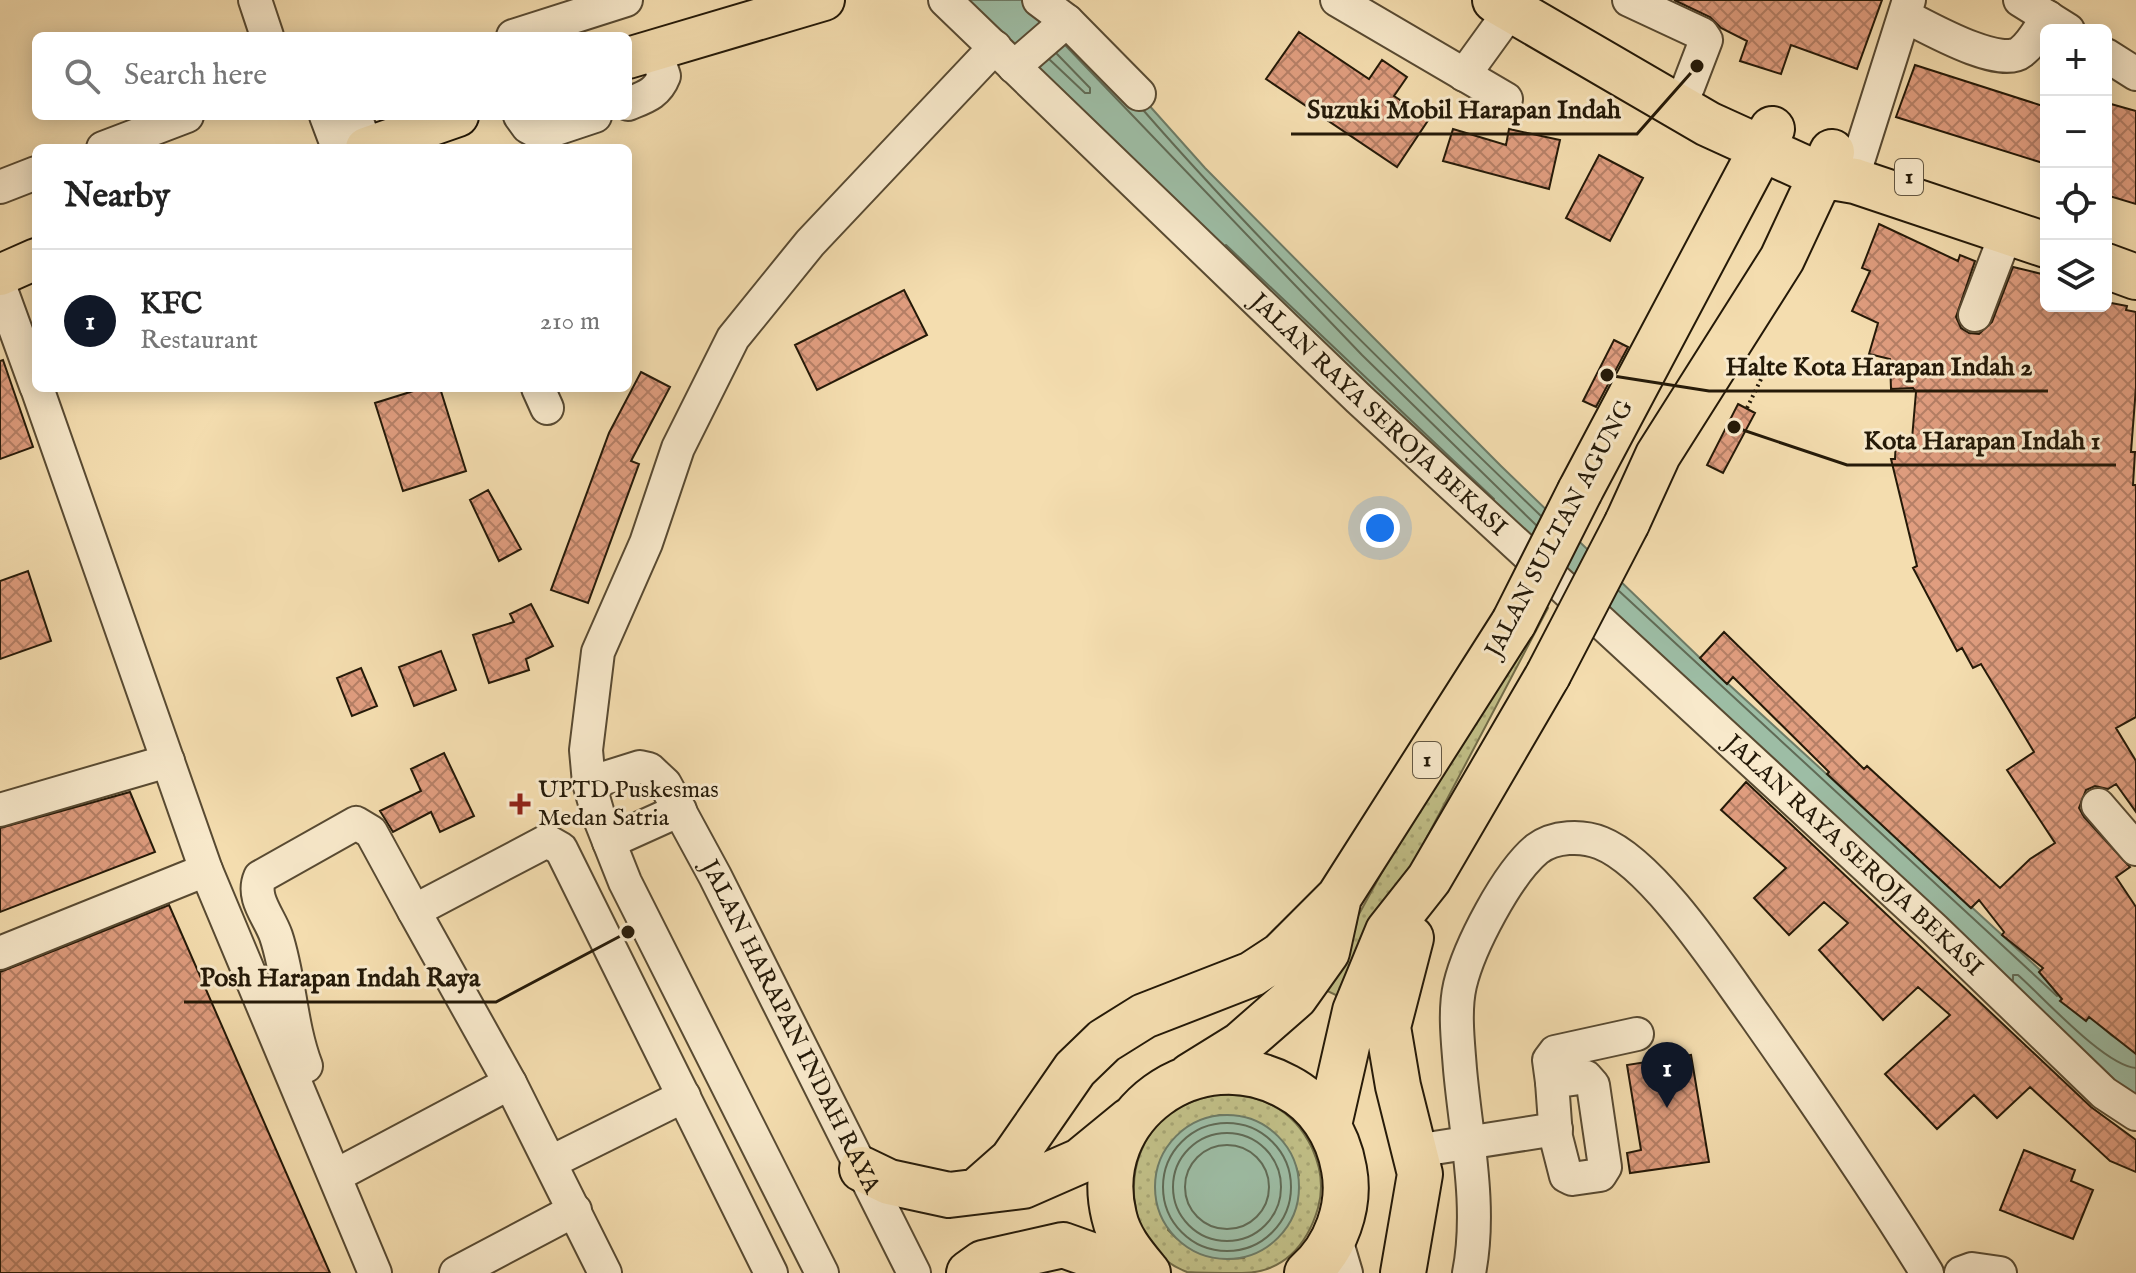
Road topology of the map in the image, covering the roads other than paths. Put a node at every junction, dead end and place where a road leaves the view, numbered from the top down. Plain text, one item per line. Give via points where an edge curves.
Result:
1 (255, 0) edge
2 (626, 0) edge
3 (824, 0) edge
4 (945, 0) edge
5 (1039, 0) edge
6 (1337, 0) edge
7 (1629, 0) edge
8 (2020, 0) edge
9 (1514, 3) edge
10 (1902, 5) edge
11 (2058, 24) edge
12 (571, 28) edge
13 (1056, 29) junction
14 (266, 32) edge
15 (542, 32) edge
16 (2040, 38) edge
17 (642, 54) edge
18 (1010, 59) junction
19 (2112, 59) edge
20 (2136, 74) edge
21 (1464, 75) junction
22 (1139, 94) dead end
23 (1506, 99) dead end
24 (632, 102) edge
25 (1698, 105) junction
26 (176, 120) edge
27 (328, 120) edge
28 (356, 120) edge
29 (523, 120) edge
30 (583, 120) edge
31 (436, 131) edge
32 (1768, 138) junction
33 (114, 144) edge
34 (336, 144) edge
35 (365, 144) edge
36 (382, 144) edge
37 (1843, 165) junction
38 (32, 175) edge
39 (0, 187) edge
40 (1735, 205) junction
41 (2033, 233) edge
42 (2112, 243) edge
43 (2136, 250) edge
44 (32, 261) edge
45 (2112, 268) edge
46 (0, 275) edge
47 (2136, 277) edge
48 (0, 287) edge
49 (1975, 315) dead end
50 (27, 371) edge
51 (35, 392) edge
52 (168, 761) junction
53 (589, 783) junction
54 (2098, 805) dead end
55 (0, 810) edge
56 (680, 810) junction
57 (609, 842) junction
58 (2136, 849) edge
59 (206, 870) junction
60 (1429, 879) junction
61 (1339, 897) junction
62 (414, 911) junction
63 (0, 953) edge
64 (1637, 1034) dead end
65 (1190, 1076) junction
66 (1552, 1082) junction
67 (510, 1083) junction
68 (684, 1096) junction
69 (2136, 1114) edge
70 (1136, 1115) junction
71 (1329, 1125) junction
72 (1557, 1137) junction
73 (1468, 1152) junction
74 (551, 1162) junction
75 (1417, 1163) junction
76 (348, 1169) junction
77 (862, 1169) junction
78 (978, 1190) junction
79 (575, 1210) junction
80 (1341, 1254) edge
81 (976, 1268) edge
82 (597, 1270) edge
83 (375, 1273) edge
84 (398, 1273) edge
85 (456, 1273) edge
86 (771, 1273) edge
87 (822, 1273) edge
88 (914, 1273) edge
89 (1045, 1273) edge
90 (1145, 1273) edge
91 (1307, 1273) edge
92 (1403, 1273) edge
93 (1469, 1273) edge
94 (1927, 1273) edge
95 (1961, 1273) edge
96 (2000, 1273) edge

1 - 14 street
2 - 12 street
3 - 17 main road
4 - 18 street, JALAN RAYA SEROJA BEKASI
5 - 13 street
6 - 21 street
7 - 25 street via 1702,34 1706,46
8 - 11 street
9 - 21 street
9 - 25 highway, 1
10 - 16 street via 1956,41 2008,57
10 - 37 street
12 - 15 street
13 - 18 street
13 - 22 street
17 - 24 street via 664,76 653,94
18 - 53 street via 820,232 733,338 678,448 646,543 598,652 586,750
18 - 69 street, JALAN RAYA SEROJA BEKASI via 1359,399 1934,929 2104,1093
19 - 20 street
21 - 23 street
25 - 32 highway, 1
25 - 40 highway via 1730,151
26 - 33 street
27 - 34 street
28 - 35 street
29 - 30 street via 541,134
31 - 36 main road
32 - 37 highway, 1
32 - 40 highway, JALAN SULTAN AGUNG / 1
37 - 41 highway, 1
37 - 60 highway, bridge via 1795,231 1658,455 1548,675
38 - 39 street
40 - 61 highway, JALAN SULTAN AGUNG / 1, bridge via 1514,622
41 - 49 street
42 - 43 highway
44 - 46 main road
45 - 47 highway
48 - 50 street
51 - 52 street
52 - 55 street
52 - 59 street
53 - 56 street, JALAN HARAPAN INDAH RAYA via 629,768 649,769
53 - 57 street
54 - 58 street
56 - 57 street
56 - 77 street, JALAN HARAPAN INDAH RAYA
57 - 87 street
59 - 63 street
59 - 83 street
60 - 71 highway via 1388,931 1355,1011
60 - 75 highway via 1388,1027
61 - 65 highway, JALAN SULTAN AGUNG / 1 via 1327,952 1295,997 1240,1045
61 - 78 highway via 1281,955 1252,974 1144,1016 1104,1041 1075,1069 1012,1160
62 - 67 street
62 - 68 street via 537,844 547,841 561,849
62 - 76 street via 371,832 356,823 272,868 256,886 276,935 297,1041
64 - 66 street via 1555,1052 1549,1060
65 - 70 highway, 1 via 1158,1093
65 - 71 highway, 1 via 1226,1069 1267,1075 1302,1095
66 - 72 street
66 - 72 street via 1586,1077 1592,1081 1605,1171 1568,1178
67 - 74 street
67 - 76 street
68 - 74 street
68 - 86 street
70 - 78 highway via 1080,1161 1023,1186
70 - 90 highway, 1 via 1116,1151 1110,1184 1114,1217
71 - 80 highway, 1 via 1346,1179
72 - 73 street
73 - 75 street
73 - 93 street via 1476,1237
73 - 94 street via 1457,1033 1460,985 1482,932 1514,876 1538,848 1567,837 1600,842 1630,861 1691,925 1860,1165
74 - 79 street
75 - 92 highway
76 - 84 street
77 - 78 highway via 916,1190 949,1195
77 - 88 street, JALAN HARAPAN INDAH RAYA
79 - 82 street
79 - 85 street
80 - 91 highway, 1
81 - 89 street via 1031,1264
81 - 90 highway via 1063,1245
95 - 96 street

